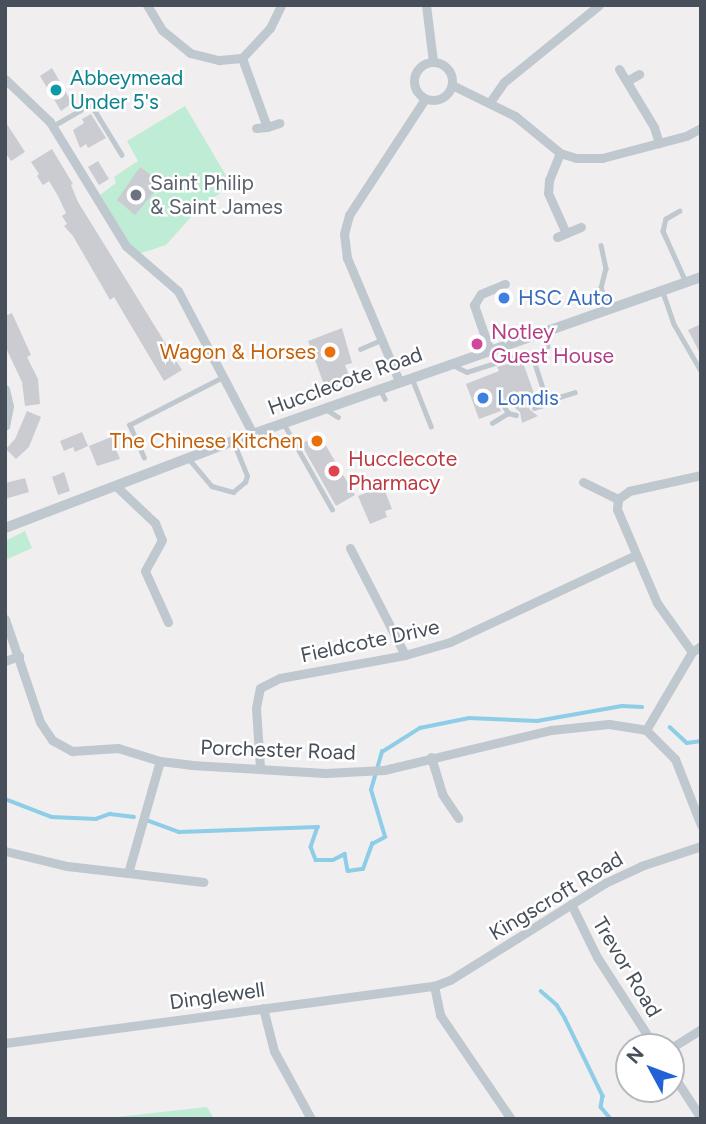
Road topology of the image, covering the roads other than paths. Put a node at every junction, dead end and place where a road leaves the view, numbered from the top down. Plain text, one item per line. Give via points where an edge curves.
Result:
1 (146, 5) edge
2 (281, 5) edge
3 (426, 5) edge
4 (599, 5) edge
5 (242, 58) junction
6 (433, 61) junction
7 (620, 69) dead end
8 (639, 74) dead end
9 (5, 79) edge
10 (627, 81) junction
11 (452, 85) junction
12 (425, 99) junction
13 (490, 102) junction
14 (279, 123) dead end
15 (53, 127) junction
16 (267, 127) junction
17 (256, 128) dead end
18 (701, 128) edge
19 (659, 143) junction
20 (560, 153) junction
21 (122, 155) dead end
22 (680, 211) dead end
23 (581, 227) dead end
24 (601, 245) dead end
25 (701, 277) edge
26 (687, 283) junction
27 (505, 284) dead end
28 (663, 292) junction
29 (611, 310) junction
30 (546, 332) junction
31 (382, 339) junction
32 (360, 349) dead end
33 (491, 351) junction
34 (536, 355) junction
35 (453, 363) junction
36 (483, 367) junction
37 (701, 372) edge
38 (492, 373) dead end
39 (224, 377) junction
40 (411, 377) junction
41 (400, 381) junction
42 (5, 389) edge
43 (380, 389) junction
44 (575, 392) dead end
45 (385, 400) dead end
46 (545, 401) junction
47 (502, 402) dead end
48 (534, 408) dead end
49 (324, 409) junction
50 (508, 414) junction
51 (516, 415) dead end
52 (338, 417) dead end
53 (284, 423) junction
54 (492, 423) dead end
55 (431, 425) dead end
56 (5, 426) edge
57 (253, 434) junction
58 (233, 441) junction
59 (144, 458) dead end
60 (189, 459) junction
61 (701, 475) edge
62 (583, 482) dead end
63 (117, 487) junction
64 (618, 499) junction
65 (332, 509) dead end
66 (5, 528) edge
67 (350, 548) dead end
68 (636, 555) junction
69 (5, 619) edge
70 (168, 622) dead end
71 (701, 646) edge
72 (692, 652) junction
73 (19, 656) junction
74 (405, 656) junction
75 (5, 661) edge
76 (646, 730) junction
77 (431, 757) junction
78 (160, 761) junction
79 (260, 768) junction
80 (458, 818) dead end
81 (701, 825) edge
82 (701, 846) edge
83 (5, 851) edge
84 (128, 873) junction
85 (203, 882) dead end
86 (571, 904) junction
87 (433, 986) junction
88 (263, 1008) junction
89 (701, 1029) edge
90 (646, 1033) edge
91 (685, 1039) edge
92 (5, 1043) edge
93 (685, 1093) edge
94 (701, 1118) edge
95 (311, 1119) edge
96 (512, 1119) edge

1 - 5 street via 162,30 190,53 219,60
2 - 5 street via 270,28
3 - 6 street
4 - 13 street via 504,82
5 - 16 street
6 - 11 street via 447,68
6 - 12 street via 420,66 415,74 415,90
7 - 10 street
8 - 10 street
9 - 15 street
10 - 19 street
11 - 12 street via 442,99
11 - 13 street
12 - 31 street via 349,215 344,234 347,258
13 - 20 street
14 - 16 street
15 - 21 lane via 92,106
15 - 39 street via 125,246 178,291
16 - 17 street
18 - 19 street
19 - 20 street via 603,158
20 - 23 street via 548,193 562,235
22 - 26 lane via 666,219 663,231
24 - 29 lane via 606,268 601,288
25 - 26 street, Hucclecote Road
26 - 28 street, Hucclecote Road
27 - 33 street via 481,294 474,306
28 - 29 street, Hucclecote Road
28 - 37 lane via 674,324
29 - 30 street, Hucclecote Road
30 - 33 street, Hucclecote Road
30 - 34 lane via 547,347
31 - 32 lane
31 - 41 street
33 - 35 street, Hucclecote Road
34 - 36 lane via 520,355
34 - 46 lane
35 - 36 lane via 467,372
35 - 40 street, Hucclecote Road
36 - 38 lane
39 - 57 street
39 - 59 lane via 129,425
40 - 41 street, Hucclecote Road
40 - 55 lane
41 - 43 street, Hucclecote Road
42 - 56 street via 9,406
43 - 45 lane
43 - 49 street, Hucclecote Road
44 - 46 lane
46 - 48 lane
47 - 50 lane
49 - 52 lane
49 - 53 street, Hucclecote Road
50 - 51 lane
50 - 54 lane
53 - 57 street, Hucclecote Road
53 - 65 lane
57 - 58 street, Hucclecote Road
58 - 60 street, Hucclecote Road
58 - 60 lane via 247,476 233,492 212,486
60 - 63 street, Hucclecote Road
61 - 64 street via 629,491
62 - 64 street
63 - 66 street, Hucclecote Road
63 - 70 street via 144,510 159,532 162,540 145,571
64 - 68 street via 617,509
67 - 74 street
68 - 72 street via 657,603
68 - 74 street, Fieldcote Drive via 450,642
69 - 73 street, Porchester Road
71 - 72 street
72 - 76 street
73 - 75 street
73 - 78 street, Porchester Road via 40,722 52,740 72,751 118,748
74 - 79 street, Fieldcote Drive via 279,678 260,688 256,708
76 - 77 street, Porchester Road via 609,724 551,730
76 - 81 street via 675,759
77 - 79 street, Porchester Road via 377,770 325,773
77 - 80 street via 442,794
78 - 79 street, Porchester Road
78 - 84 street
82 - 86 street, Kingscroft Road via 642,866
83 - 84 street via 67,866
84 - 85 street
86 - 87 street, Kingscroft Road via 472,967
86 - 90 street, Trevor Road via 597,957
87 - 88 street, Dinglewell
87 - 96 street via 440,1015
88 - 92 street, Dinglewell
88 - 95 street via 274,1051
89 - 91 street
93 - 94 street

